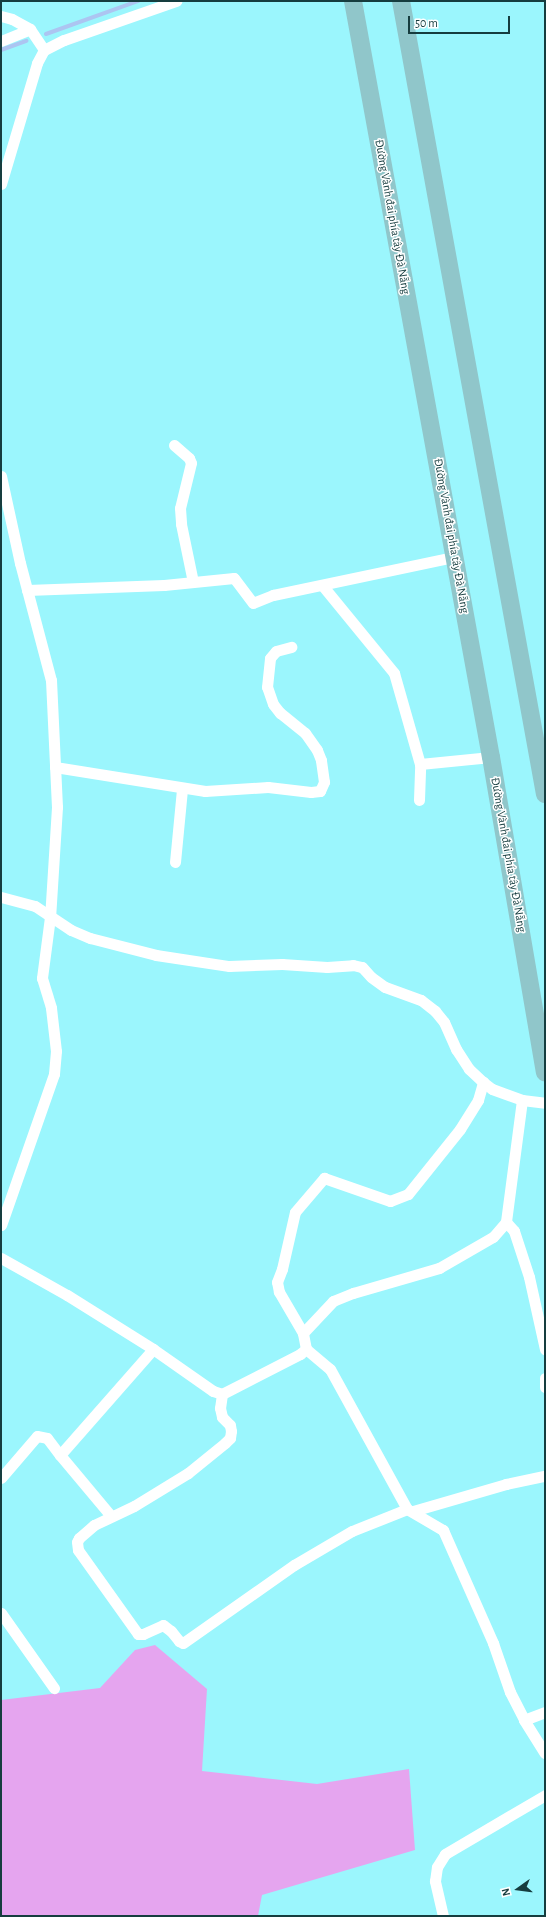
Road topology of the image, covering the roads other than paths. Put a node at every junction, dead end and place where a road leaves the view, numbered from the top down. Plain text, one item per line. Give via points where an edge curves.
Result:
1 (176, 1) edge
2 (353, 1) edge
3 (401, 1) edge
4 (1, 16) edge
5 (30, 29) junction
6 (1, 41) edge
7 (44, 50) junction
8 (1, 184) edge
9 (174, 445) dead end
10 (1, 476) edge
11 (3, 500) edge
12 (454, 557) junction
13 (193, 582) junction
14 (322, 585) junction
15 (27, 590) junction
16 (291, 647) dead end
17 (491, 757) junction
18 (420, 764) junction
19 (55, 767) junction
20 (182, 789) junction
21 (545, 794) edge
22 (419, 800) dead end
23 (175, 862) dead end
24 (1, 897) edge
25 (50, 917) junction
26 (545, 1072) edge
27 (483, 1082) junction
28 (522, 1100) junction
29 (545, 1103) edge
30 (506, 1222) junction
31 (1, 1225) edge
32 (1, 1258) edge
33 (303, 1333) junction
34 (153, 1349) junction
35 (306, 1349) junction
36 (545, 1349) edge
37 (545, 1378) edge
38 (545, 1387) edge
39 (222, 1394) junction
40 (60, 1455) junction
41 (545, 1476) edge
42 (1, 1478) edge
43 (410, 1510) junction
44 (111, 1516) junction
45 (1, 1613) edge
46 (54, 1688) dead end
47 (545, 1712) edge
48 (524, 1720) junction
49 (545, 1753) edge
50 (545, 1795) edge
51 (443, 1916) edge

1 - 7 street via 64,40
2 - 12 main road, Đường Vành đai phía tây Đà Nẵng
3 - 21 main road
4 - 5 street
5 - 6 street
5 - 7 street
7 - 8 street via 37,62
9 - 13 street via 189,458 190,463 180,508
10 - 11 street
11 - 15 street
12 - 14 street
12 - 17 main road, Đường Vành đai phía tây Đà Nẵng
13 - 14 street via 234,578 253,603 273,595
13 - 15 street
14 - 18 street via 394,673
15 - 19 street via 51,680
16 - 20 street via 276,651 270,658 267,687 273,704 280,713 305,733 317,750 321,760 323,787 320,791 268,787 205,791
17 - 18 street
17 - 26 main road, Đường Vành đai phía tây Đà Nẵng
18 - 22 street
19 - 20 street
19 - 25 street via 57,807
20 - 23 street
24 - 25 street via 35,906
25 - 27 street via 90,938 156,955 229,966 282,964 326,968 353,964 362,967 385,987 421,1000 435,1011 444,1022 456,1049 469,1069
25 - 31 street via 42,978 51,1008 56,1052 54,1074
27 - 28 street via 492,1089
27 - 33 street via 478,1100 460,1129 408,1194 390,1201 324,1178 295,1212 277,1282 279,1292
28 - 29 street
28 - 30 street
30 - 33 street via 493,1237 439,1268 333,1301
30 - 36 street via 514,1231 526,1266
32 - 34 street via 67,1295
33 - 35 street
34 - 39 street via 203,1385
34 - 40 street
35 - 39 street
35 - 43 street via 330,1369
37 - 38 street
39 - 44 street via 222,1417 231,1431 225,1443 188,1473 134,1506
40 - 42 street via 47,1438 37,1436
40 - 44 street
41 - 43 street
43 - 44 street via 352,1531 294,1565 183,1643 164,1625 138,1634 78,1550 80,1538 94,1525
43 - 48 street via 443,1530
45 - 46 street
47 - 48 street
48 - 49 street
50 - 51 street via 445,1854 437,1867 435,1881

